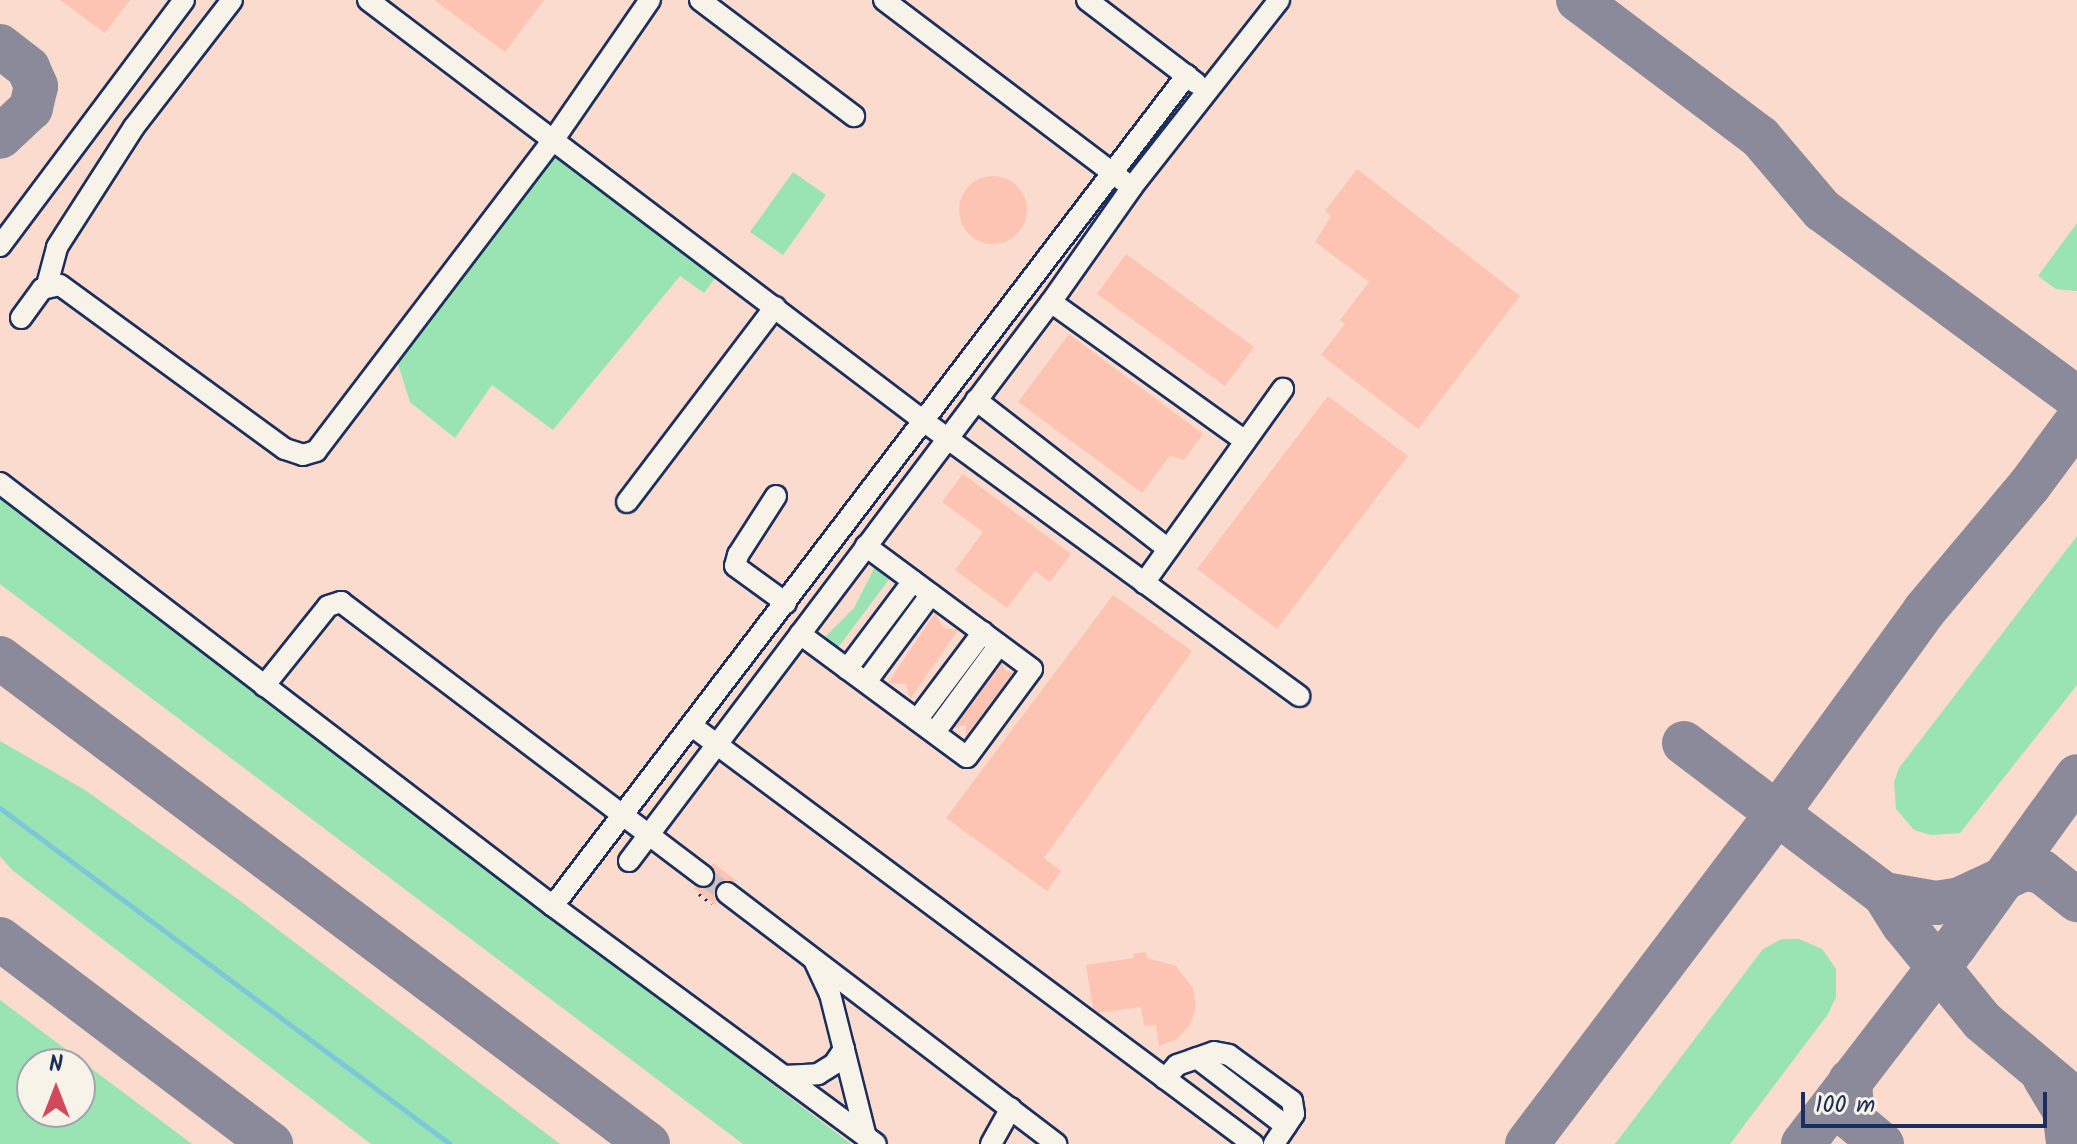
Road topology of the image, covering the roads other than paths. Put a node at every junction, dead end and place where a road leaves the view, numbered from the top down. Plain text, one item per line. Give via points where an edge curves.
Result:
1 (184, 0) edge
2 (232, 0) edge
3 (368, 0) edge
4 (650, 0) edge
5 (700, 0) edge
6 (884, 0) edge
7 (1087, 0) edge
8 (1279, 0) edge
9 (1187, 75) junction
10 (1209, 93) junction
11 (854, 116) dead end
12 (554, 139) junction
13 (1112, 173) junction
14 (1132, 187) junction
15 (0, 246) edge
16 (47, 285) junction
17 (1051, 302) junction
18 (775, 307) junction
19 (21, 318) dead end
20 (1283, 389) dead end
21 (976, 400) junction
22 (925, 422) junction
23 (947, 438) junction
24 (1245, 441) junction
25 (0, 483) edge
26 (776, 496) dead end
27 (627, 502) dead end
28 (866, 546) junction
29 (1168, 549) junction
30 (913, 581) junction
31 (1144, 583) junction
32 (931, 594) junction
33 (786, 603) junction
34 (800, 634) junction
35 (991, 638) junction
36 (847, 669) junction
37 (866, 682) junction
38 (264, 686) junction
39 (1299, 696) dead end
40 (917, 720) junction
41 (692, 726) junction
42 (935, 732) junction
43 (715, 745) junction
44 (624, 814) junction
45 (650, 834) junction
46 (629, 861) dead end
47 (703, 876) tunnel mouth
48 (727, 893) tunnel mouth
49 (553, 906) junction
50 (811, 955) junction
51 (872, 1004) junction
52 (838, 1022) junction
53 (844, 1049) junction
54 (784, 1076) junction
55 (1165, 1079) junction
56 (1011, 1108) junction
57 (871, 1141) edge
58 (991, 1144) edge
59 (1056, 1144) edge
60 (1253, 1144) edge
61 (1274, 1144) edge

1 - 15 street
2 - 16 street via 125,140 57,247
3 - 12 street
4 - 12 street
5 - 11 street
6 - 13 street
7 - 9 street
8 - 10 street
9 - 10 street
9 - 13 street
10 - 14 street
12 - 16 street via 310,454 285,449 70,289
12 - 18 street
13 - 14 street
13 - 22 street
14 - 17 street
16 - 19 street
17 - 21 street
17 - 24 street
18 - 22 street
18 - 27 street
20 - 24 street
21 - 23 street
21 - 29 street
22 - 23 street
22 - 33 street
23 - 28 street
23 - 31 street
24 - 29 street
25 - 38 street
26 - 33 street via 735,566
28 - 30 street
28 - 34 street
29 - 31 street
30 - 32 street
30 - 36 street
31 - 39 street
32 - 35 street
32 - 37 street
33 - 41 street
34 - 36 street
34 - 43 street
35 - 40 street
35 - 42 street
35 - 42 street via 1032,669 967,757
36 - 37 street
37 - 40 street
38 - 44 street via 328,606 341,602
38 - 49 street
40 - 42 street
41 - 43 street
41 - 44 street
43 - 45 street
43 - 55 street
44 - 45 street
44 - 49 street
45 - 46 street
45 - 47 street
48 - 50 street
49 - 54 street
50 - 51 street
50 - 52 street
51 - 52 street
51 - 56 street
52 - 53 street
53 - 54 street via 818,1074
53 - 57 street
54 - 57 street
55 - 60 street
55 - 61 street via 1177,1065 1197,1058 1286,1126
56 - 58 street
56 - 59 street

